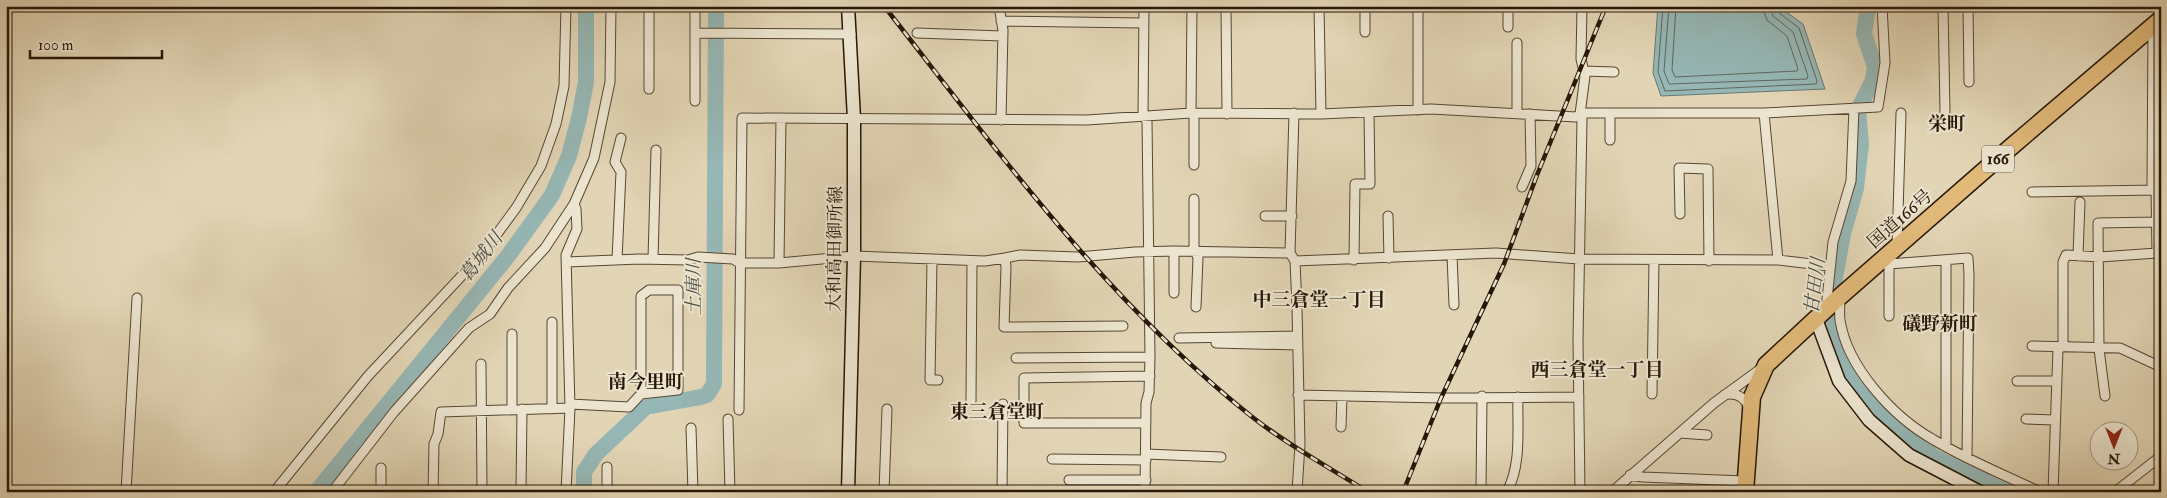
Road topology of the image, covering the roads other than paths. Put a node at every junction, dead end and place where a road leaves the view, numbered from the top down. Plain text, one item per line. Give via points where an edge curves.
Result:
1 (566, 6) edge
2 (612, 6) edge
3 (649, 6) edge
4 (695, 6) edge
5 (848, 6) edge
6 (999, 6) edge
7 (1144, 6) edge
8 (1192, 6) edge
9 (1226, 6) edge
10 (1319, 6) edge
11 (1365, 6) edge
12 (1418, 6) edge
13 (1508, 6) edge
14 (1582, 6) edge
15 (1882, 6) edge
16 (1943, 6) edge
17 (1968, 6) edge
18 (1001, 21) junction
19 (1143, 23) junction
20 (2157, 23) edge
21 (1508, 26) dead end
22 (1365, 32) dead end
23 (696, 33) junction
24 (917, 33) dead end
25 (851, 34) junction
26 (1002, 36) junction
27 (1518, 43) dead end
28 (1584, 71) junction
29 (1614, 72) dead end
30 (1969, 82) dead end
31 (648, 89) dead end
32 (695, 101) dead end
33 (1854, 108) junction
34 (1418, 110) junction
35 (1369, 112) junction
36 (1945, 112) dead end
37 (1192, 113) junction
38 (1610, 113) junction
39 (1764, 113) junction
40 (1900, 113) dead end
41 (1227, 114) junction
42 (1294, 114) junction
43 (1321, 114) junction
44 (1517, 114) junction
45 (1530, 114) junction
46 (1580, 114) junction
47 (1143, 116) junction
48 (781, 118) junction
49 (854, 119) junction
50 (1000, 120) junction
51 (621, 138) dead end
52 (1610, 140) dead end
53 (656, 150) dead end
54 (1194, 166) dead end
55 (1522, 187) dead end
56 (2158, 190) edge
57 (2032, 192) dead end
58 (1194, 199) dead end
59 (2080, 202) dead end
60 (574, 204) junction
61 (1680, 214) dead end
62 (1264, 216) dead end
63 (1292, 216) junction
64 (1388, 216) dead end
65 (2156, 222) junction
66 (2158, 232) edge
67 (1148, 251) junction
68 (1174, 251) junction
69 (1195, 251) junction
70 (1452, 255) junction
71 (854, 256) junction
72 (1892, 256) junction
73 (2078, 256) junction
74 (1293, 257) junction
75 (2098, 257) junction
76 (1005, 258) junction
77 (1389, 258) junction
78 (932, 259) junction
79 (1579, 259) junction
80 (618, 260) junction
81 (653, 260) junction
82 (1354, 260) junction
83 (1654, 260) junction
84 (1778, 260) junction
85 (1946, 260) junction
86 (972, 261) junction
87 (1709, 261) junction
88 (566, 262) junction
89 (740, 263) junction
90 (779, 263) junction
91 (1829, 266) junction
92 (1174, 293) dead end
93 (137, 298) dead end
94 (1454, 305) dead end
95 (1830, 306) junction
96 (1196, 307) dead end
97 (1889, 316) dead end
98 (552, 322) dead end
99 (1123, 326) dead end
100 (512, 334) dead end
101 (1179, 338) dead end
102 (1297, 340) junction
103 (1216, 344) dead end
104 (2032, 346) dead end
105 (2060, 348) junction
106 (2099, 349) junction
107 (1150, 357) junction
108 (1016, 358) dead end
109 (482, 364) dead end
110 (1766, 365) junction
111 (2161, 367) edge
112 (1150, 376) junction
113 (938, 380) dead end
114 (2016, 380) dead end
115 (2056, 381) junction
116 (641, 394) junction
117 (1652, 394) dead end
118 (1298, 395) junction
119 (1724, 395) junction
120 (1342, 396) junction
121 (1482, 396) junction
122 (2105, 396) dead end
123 (1518, 397) junction
124 (1579, 397) junction
125 (971, 401) dead end
126 (1002, 404) dead end
127 (570, 406) junction
128 (552, 409) junction
129 (887, 409) dead end
130 (482, 410) junction
131 (512, 410) junction
132 (522, 410) junction
133 (739, 410) dead end
134 (1750, 418) junction
135 (2026, 419) dead end
136 (728, 420) dead end
137 (2055, 420) junction
138 (1146, 424) junction
139 (691, 428) dead end
140 (1341, 428) dead end
141 (1680, 433) junction
142 (1707, 435) dead end
143 (1946, 446) junction
144 (2161, 456) edge
145 (1146, 457) junction
146 (1221, 457) dead end
147 (1967, 457) junction
148 (1052, 459) dead end
149 (382, 468) dead end
150 (607, 468) dead end
151 (1630, 475) junction
152 (1070, 480) dead end
153 (1146, 480) junction
154 (1745, 487) edge
155 (126, 492) edge
156 (274, 492) edge
157 (332, 492) edge
158 (381, 492) edge
159 (433, 492) edge
160 (482, 492) edge
161 (521, 492) edge
162 (566, 492) edge
163 (607, 492) edge
164 (693, 492) edge
165 (730, 492) edge
166 (848, 492) edge
167 (884, 492) edge
168 (1002, 492) edge
169 (1146, 492) edge
170 (1297, 492) edge
171 (1481, 492) edge
172 (1507, 492) edge
173 (1580, 492) edge
174 (1612, 492) edge
175 (1980, 492) edge
176 (2040, 492) edge
177 (2053, 492) edge
178 (2115, 492) edge

1 - 156 street via 564,86 542,166 483,252 368,376
2 - 60 street via 610,82 594,158
3 - 31 street
4 - 23 street
5 - 25 main road, 大和高田御所線
6 - 18 street
7 - 19 street
8 - 37 street
9 - 41 street
10 - 11 street
10 - 43 street
11 - 22 street
12 - 34 street
13 - 21 street
14 - 28 street via 1581,59
15 - 33 street via 1885,64 1878,107
16 - 36 street
17 - 30 street
18 - 19 street
18 - 26 street
19 - 47 street
20 - 56 street via 2152,184
20 - 72 highway, 国道166号 / 166 via 2011,146
23 - 25 street
23 - 32 street
24 - 26 street
25 - 49 main road, 大和高田御所線
26 - 50 street
27 - 44 street
28 - 29 street
28 - 46 street
33 - 39 street
33 - 91 street via 1851,180
34 - 35 street
34 - 44 street
35 - 43 street
35 - 82 street via 1370,184 1355,184
37 - 41 street
37 - 47 street
37 - 54 street
38 - 39 street
38 - 46 street
38 - 52 street
39 - 84 street
40 - 72 street
41 - 42 street
42 - 43 street
42 - 63 street
44 - 45 street
45 - 46 street via 1576,117
45 - 55 street via 1531,166
46 - 79 street
47 - 50 street
47 - 67 street via 1147,121
48 - 49 street
48 - 89 street via 742,118
48 - 90 street
49 - 50 street
49 - 71 main road, 大和高田御所線
51 - 80 street via 615,162 621,172
53 - 81 street
56 - 57 street
56 - 65 street
58 - 69 street
59 - 73 street
60 - 88 street via 577,229
60 - 157 street via 545,248 508,288 490,314 469,328 394,412
61 - 87 street via 1680,168 1708,169
62 - 63 street
63 - 74 street
64 - 77 street
65 - 66 street
65 - 75 street via 2098,224
66 - 75 street via 2157,252
67 - 68 street
67 - 76 street via 1078,257
67 - 107 street
68 - 69 street
68 - 92 street
69 - 74 street
69 - 96 street via 1198,258
70 - 77 street
70 - 79 street via 1496,253
70 - 94 street
71 - 78 street
71 - 90 street
71 - 166 main road, 大和高田御所線
72 - 85 street
72 - 95 highway, 国道166号 / 166
72 - 97 street
73 - 75 street
73 - 105 street via 2066,256 2063,262
74 - 82 street
74 - 102 street
75 - 106 street
76 - 86 street
76 - 99 street via 1004,327
77 - 82 street
78 - 86 street
78 - 113 street via 930,380
79 - 83 street
79 - 124 street
80 - 81 street
80 - 88 street
81 - 89 street via 698,257 733,259
83 - 87 street
83 - 117 street
84 - 87 street
84 - 91 street
85 - 143 street
85 - 147 street via 1968,258
86 - 125 street
88 - 127 street
89 - 90 street
89 - 133 street
91 - 95 street
93 - 155 street
95 - 110 highway, 国道166号 / 166
95 - 143 street via 1840,320 1861,372 1873,388 1899,414
95 - 175 main road via 1839,380 1868,420 1910,455
98 - 128 street
100 - 131 street
101 - 102 street
102 - 103 street
102 - 118 street
104 - 105 street
105 - 106 street
105 - 115 street
106 - 111 street via 2120,348
106 - 122 street
107 - 108 street
107 - 112 street
109 - 130 street
110 - 119 street
110 - 134 highway, 国道166号 / 166 via 1752,397
112 - 138 street
112 - 138 street via 1024,378 1024,424
114 - 115 street
115 - 137 street
116 - 116 street via 678,390 678,290 648,290 641,296
116 - 127 street via 629,407
118 - 120 street
118 - 170 street via 1300,444
119 - 134 street via 1742,397 1750,408
119 - 141 street
120 - 121 street
120 - 140 street
121 - 123 street
121 - 171 street
123 - 124 street
123 - 172 street via 1517,464 1514,480
124 - 173 street
126 - 168 street
127 - 128 street
127 - 162 street
128 - 132 street
129 - 167 street
130 - 131 street
130 - 159 street via 441,412 434,444
130 - 160 street
131 - 132 street
132 - 161 street
134 - 154 highway, 国道166号 / 166
135 - 137 street
136 - 165 street
137 - 177 street
138 - 145 street
139 - 164 street
141 - 142 street
141 - 151 street
143 - 147 street
144 - 178 street
145 - 146 street
145 - 148 street
145 - 153 street
147 - 176 street
149 - 158 street
150 - 163 street
151 - 154 street
151 - 174 street
152 - 153 street
153 - 169 street

